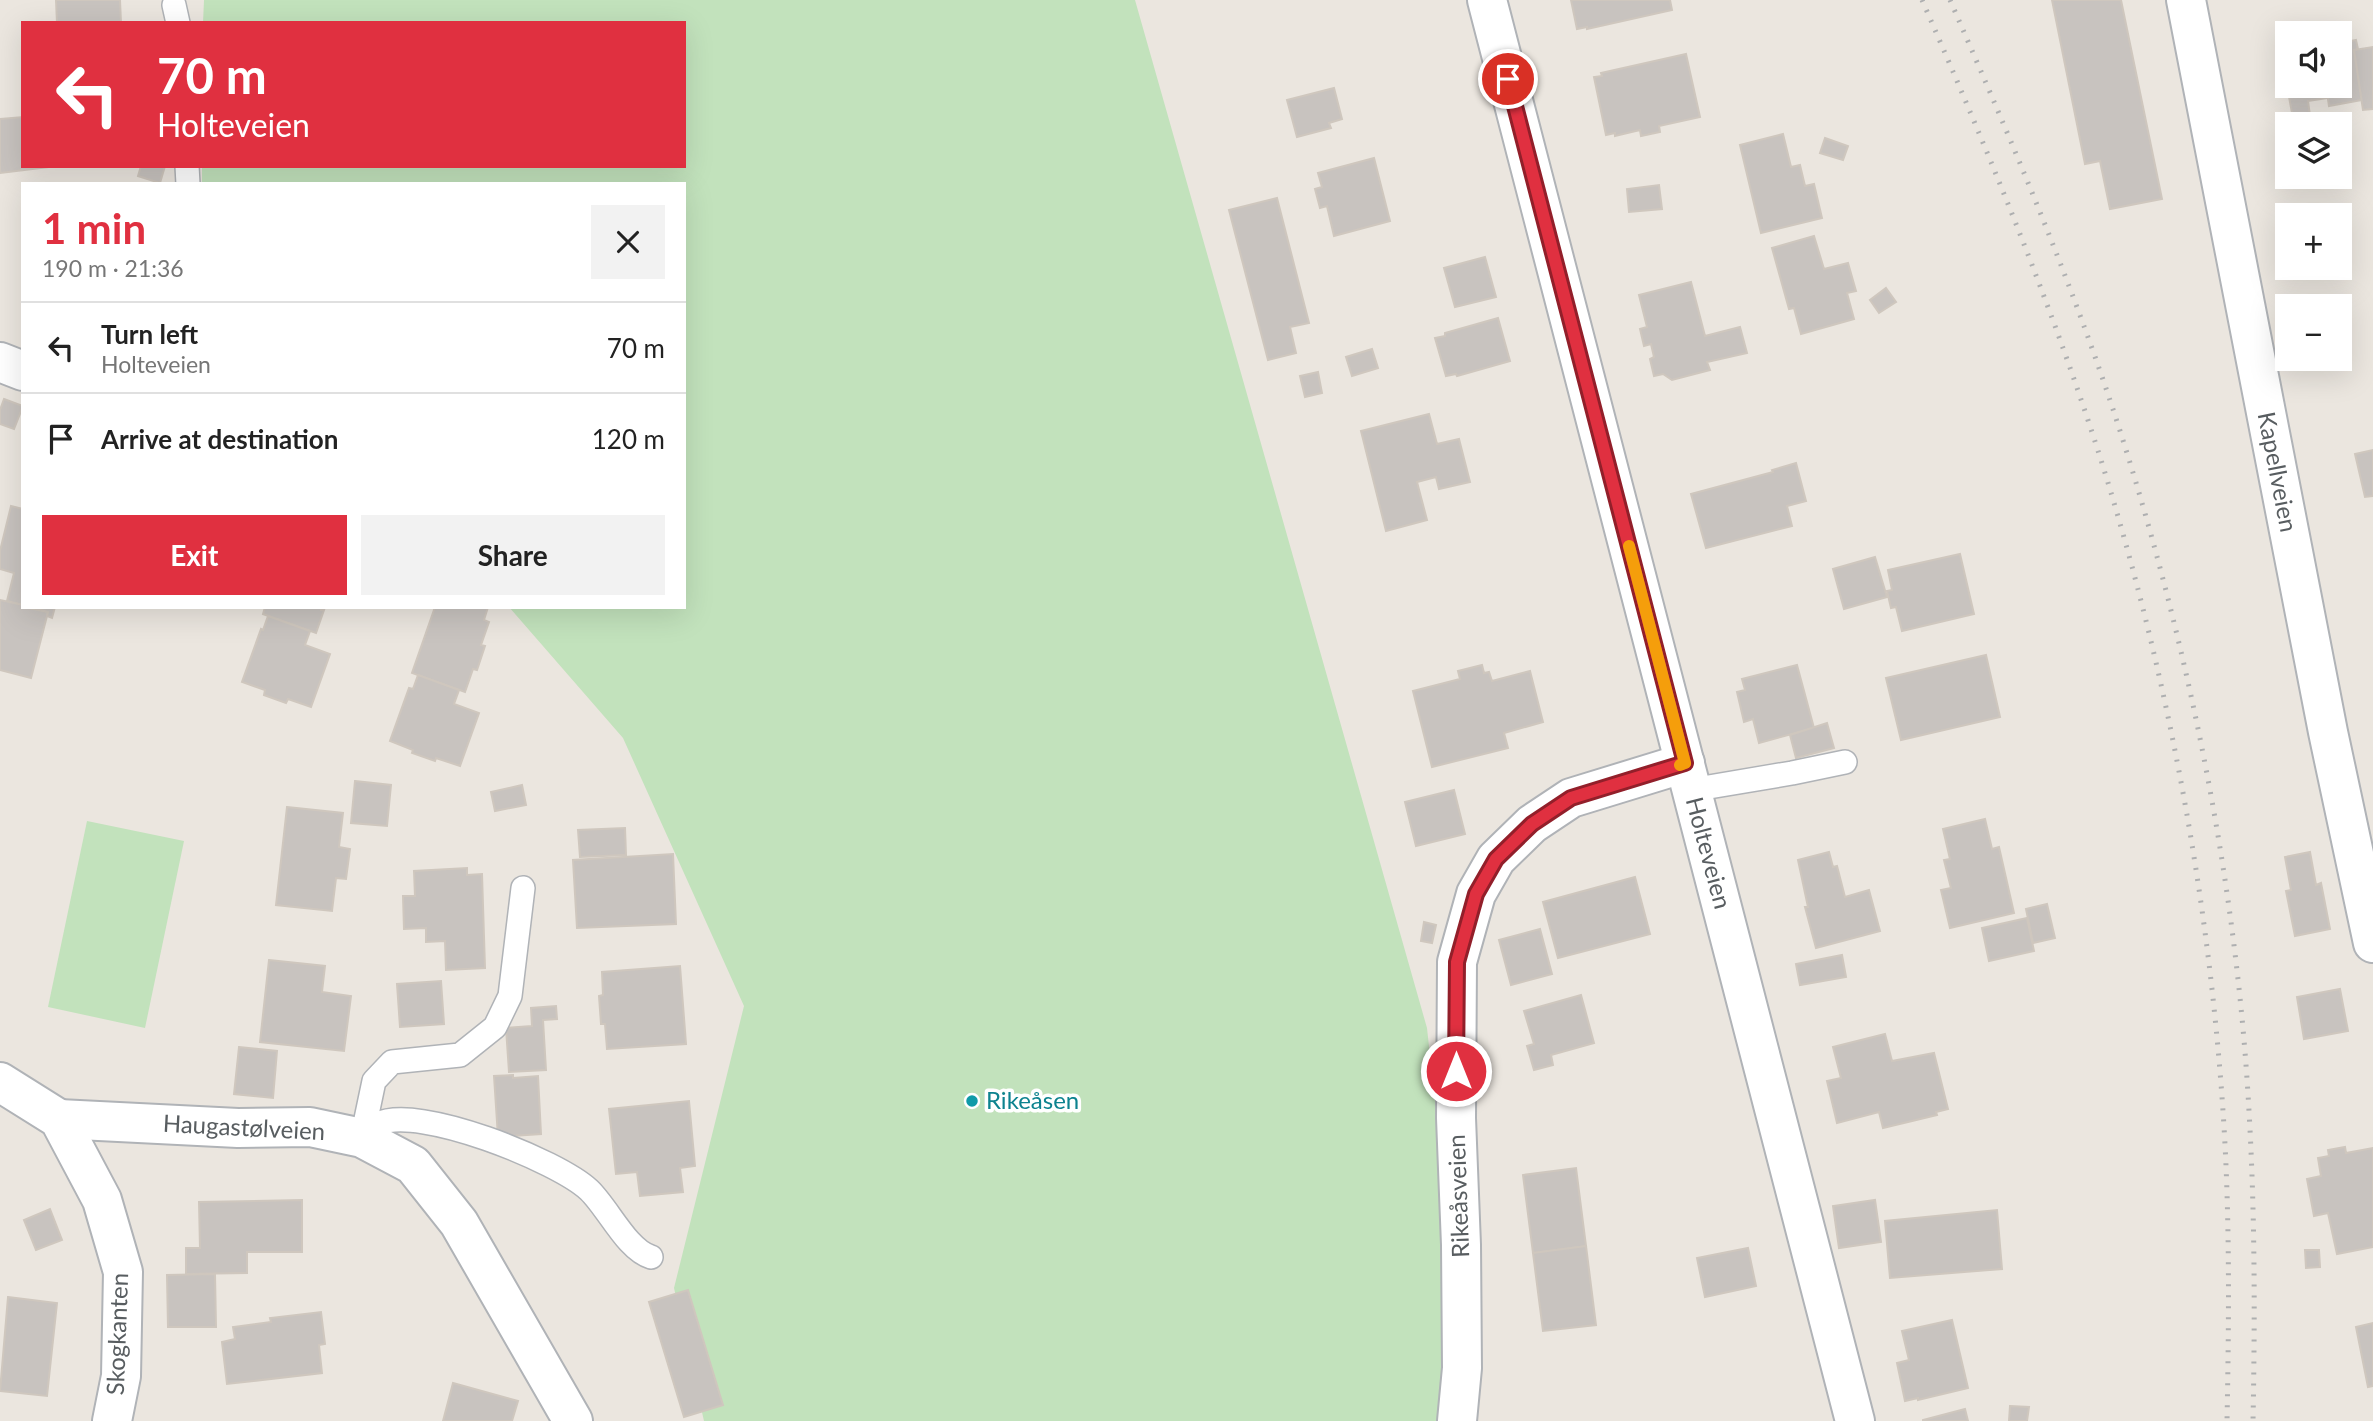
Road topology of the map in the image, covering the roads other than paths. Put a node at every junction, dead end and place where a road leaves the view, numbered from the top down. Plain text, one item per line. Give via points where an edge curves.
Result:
1 (1487, 0) edge
2 (2186, 0) edge
3 (0, 362) edge
4 (21, 370) edge
5 (1845, 762) dead end
6 (1688, 776) junction
7 (523, 888) dead end
8 (2373, 943) edge
9 (0, 1082) edge
10 (59, 1119) junction
11 (362, 1138) junction
12 (651, 1256) dead end
13 (112, 1421) edge
14 (573, 1421) edge
15 (1457, 1421) edge
16 (1855, 1421) edge

1 - 6 street, Holteveien
2 - 8 street, Kapellveien
3 - 4 street
5 - 6 lane via 1792,773
6 - 15 street, Rikeåsveien via 1571,798 1532,824 1496,859 1476,894 1457,962 1462,1368
6 - 16 street, Holteveien
7 - 11 lane via 510,996 495,1027 460,1055 392,1062 374,1081
9 - 10 street, Skogkanten
10 - 11 street, Haugastølveien via 310,1127
10 - 13 street, Skogkanten via 102,1200 123,1272 121,1376
11 - 12 lane via 378,1124 413,1120 481,1137 576,1179 603,1204 631,1243
11 - 14 street, Haugastølveien via 413,1166 460,1223

